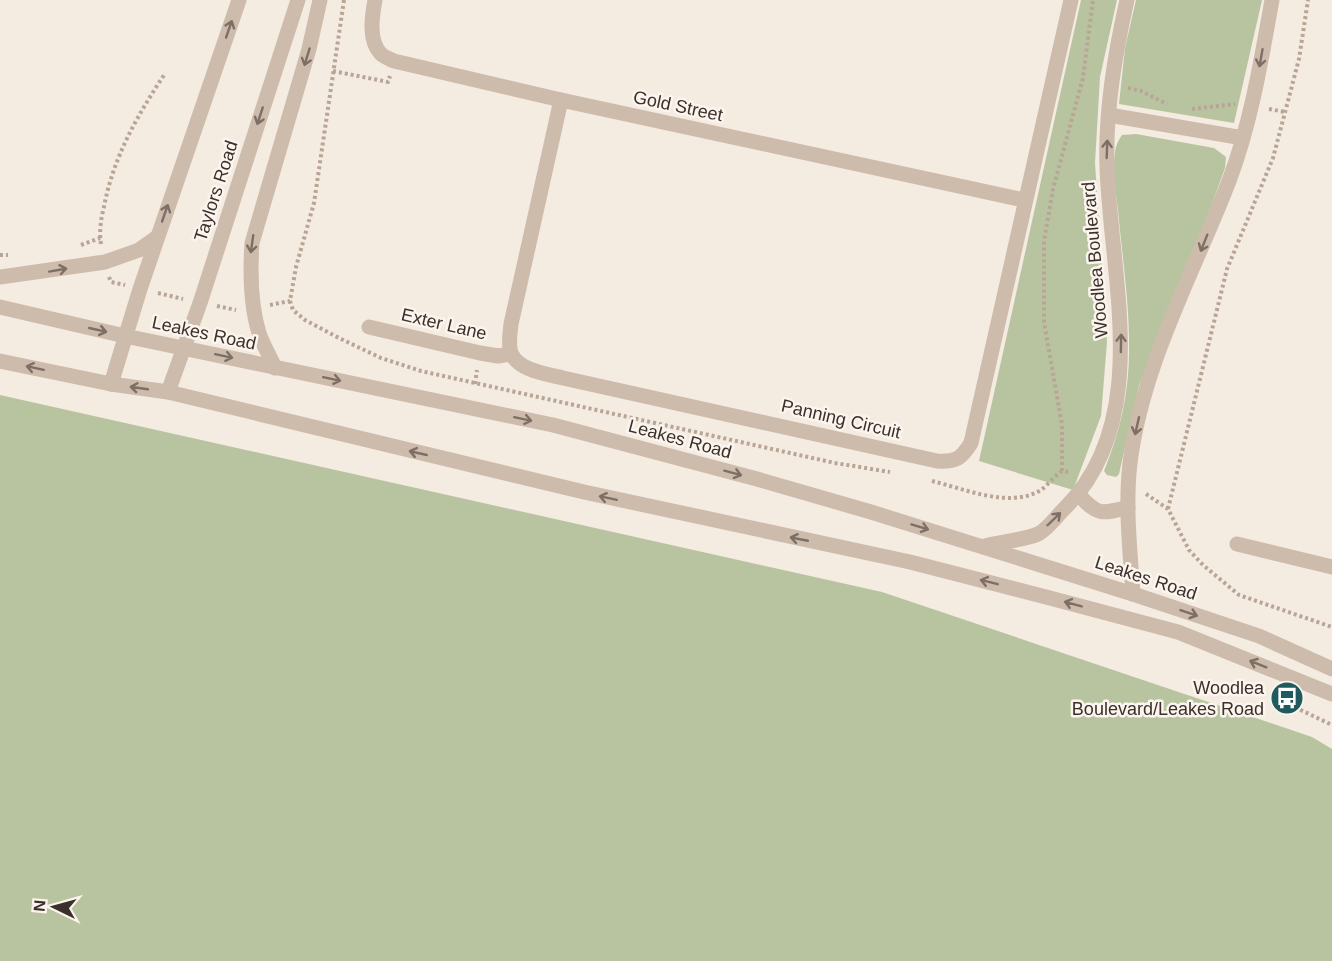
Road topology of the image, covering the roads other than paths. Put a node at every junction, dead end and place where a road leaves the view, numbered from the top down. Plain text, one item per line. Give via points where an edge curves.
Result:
1 (239, 0) edge
2 (298, 0) edge
3 (320, 0) edge
4 (375, 0) edge
5 (1071, 0) edge
6 (1127, 0) edge
7 (1272, 0) edge
8 (561, 100) junction
9 (1109, 115) junction
10 (1243, 138) junction
11 (1024, 200) junction
12 (156, 238) junction
13 (0, 277) edge
14 (0, 307) edge
15 (369, 327) dead end
16 (125, 336) junction
17 (185, 348) junction
18 (512, 354) junction
19 (0, 361) edge
20 (275, 368) junction
21 (111, 384) junction
22 (168, 392) junction
23 (1079, 495) junction
24 (1128, 507) junction
25 (1237, 544) dead end
26 (982, 547) junction
27 (1332, 567) edge
28 (1133, 594) junction
29 (1332, 669) edge
30 (1332, 694) edge

12 -> 1 street
2 -> 17 street, Taylors Road
3 -> 20 street via 252,243 254,308 259,333
4 - 8 street, Gold Street via 374,42 381,54 394,61
5 - 11 street, Panning Circuit
6 - 9 street, Woodlea Boulevard via 1116,50
7 -> 10 street
8 - 11 street, Gold Street
8 - 18 street via 509,339
9 - 10 street
23 -> 9 street, Woodlea Boulevard via 1105,445 1119,381 1120,308 1106,165
10 -> 24 street via 1155,361 1130,461
11 - 18 street, Panning Circuit via 970,443 957,459 937,461 563,378 534,371
13 -> 12 street via 105,262 139,250
12 - 16 street
14 -> 16 street, Leakes Road
15 - 18 street, Exter Lane via 480,353
16 - 17 street, Leakes Road
16 - 21 street
17 -> 20 street, Leakes Road
17 - 22 street, Taylors Road
21 -> 19 street
20 -> 26 street, Leakes Road via 553,425 757,479
22 -> 21 street
30 -> 22 street via 1178,632 989,582 584,492
23 - 24 street via 1092,509 1104,513
26 -> 23 street, Woodlea Boulevard via 1039,534
24 - 28 street
25 - 27 street
26 - 28 street, Leakes Road
28 -> 29 street, Leakes Road via 1259,636

